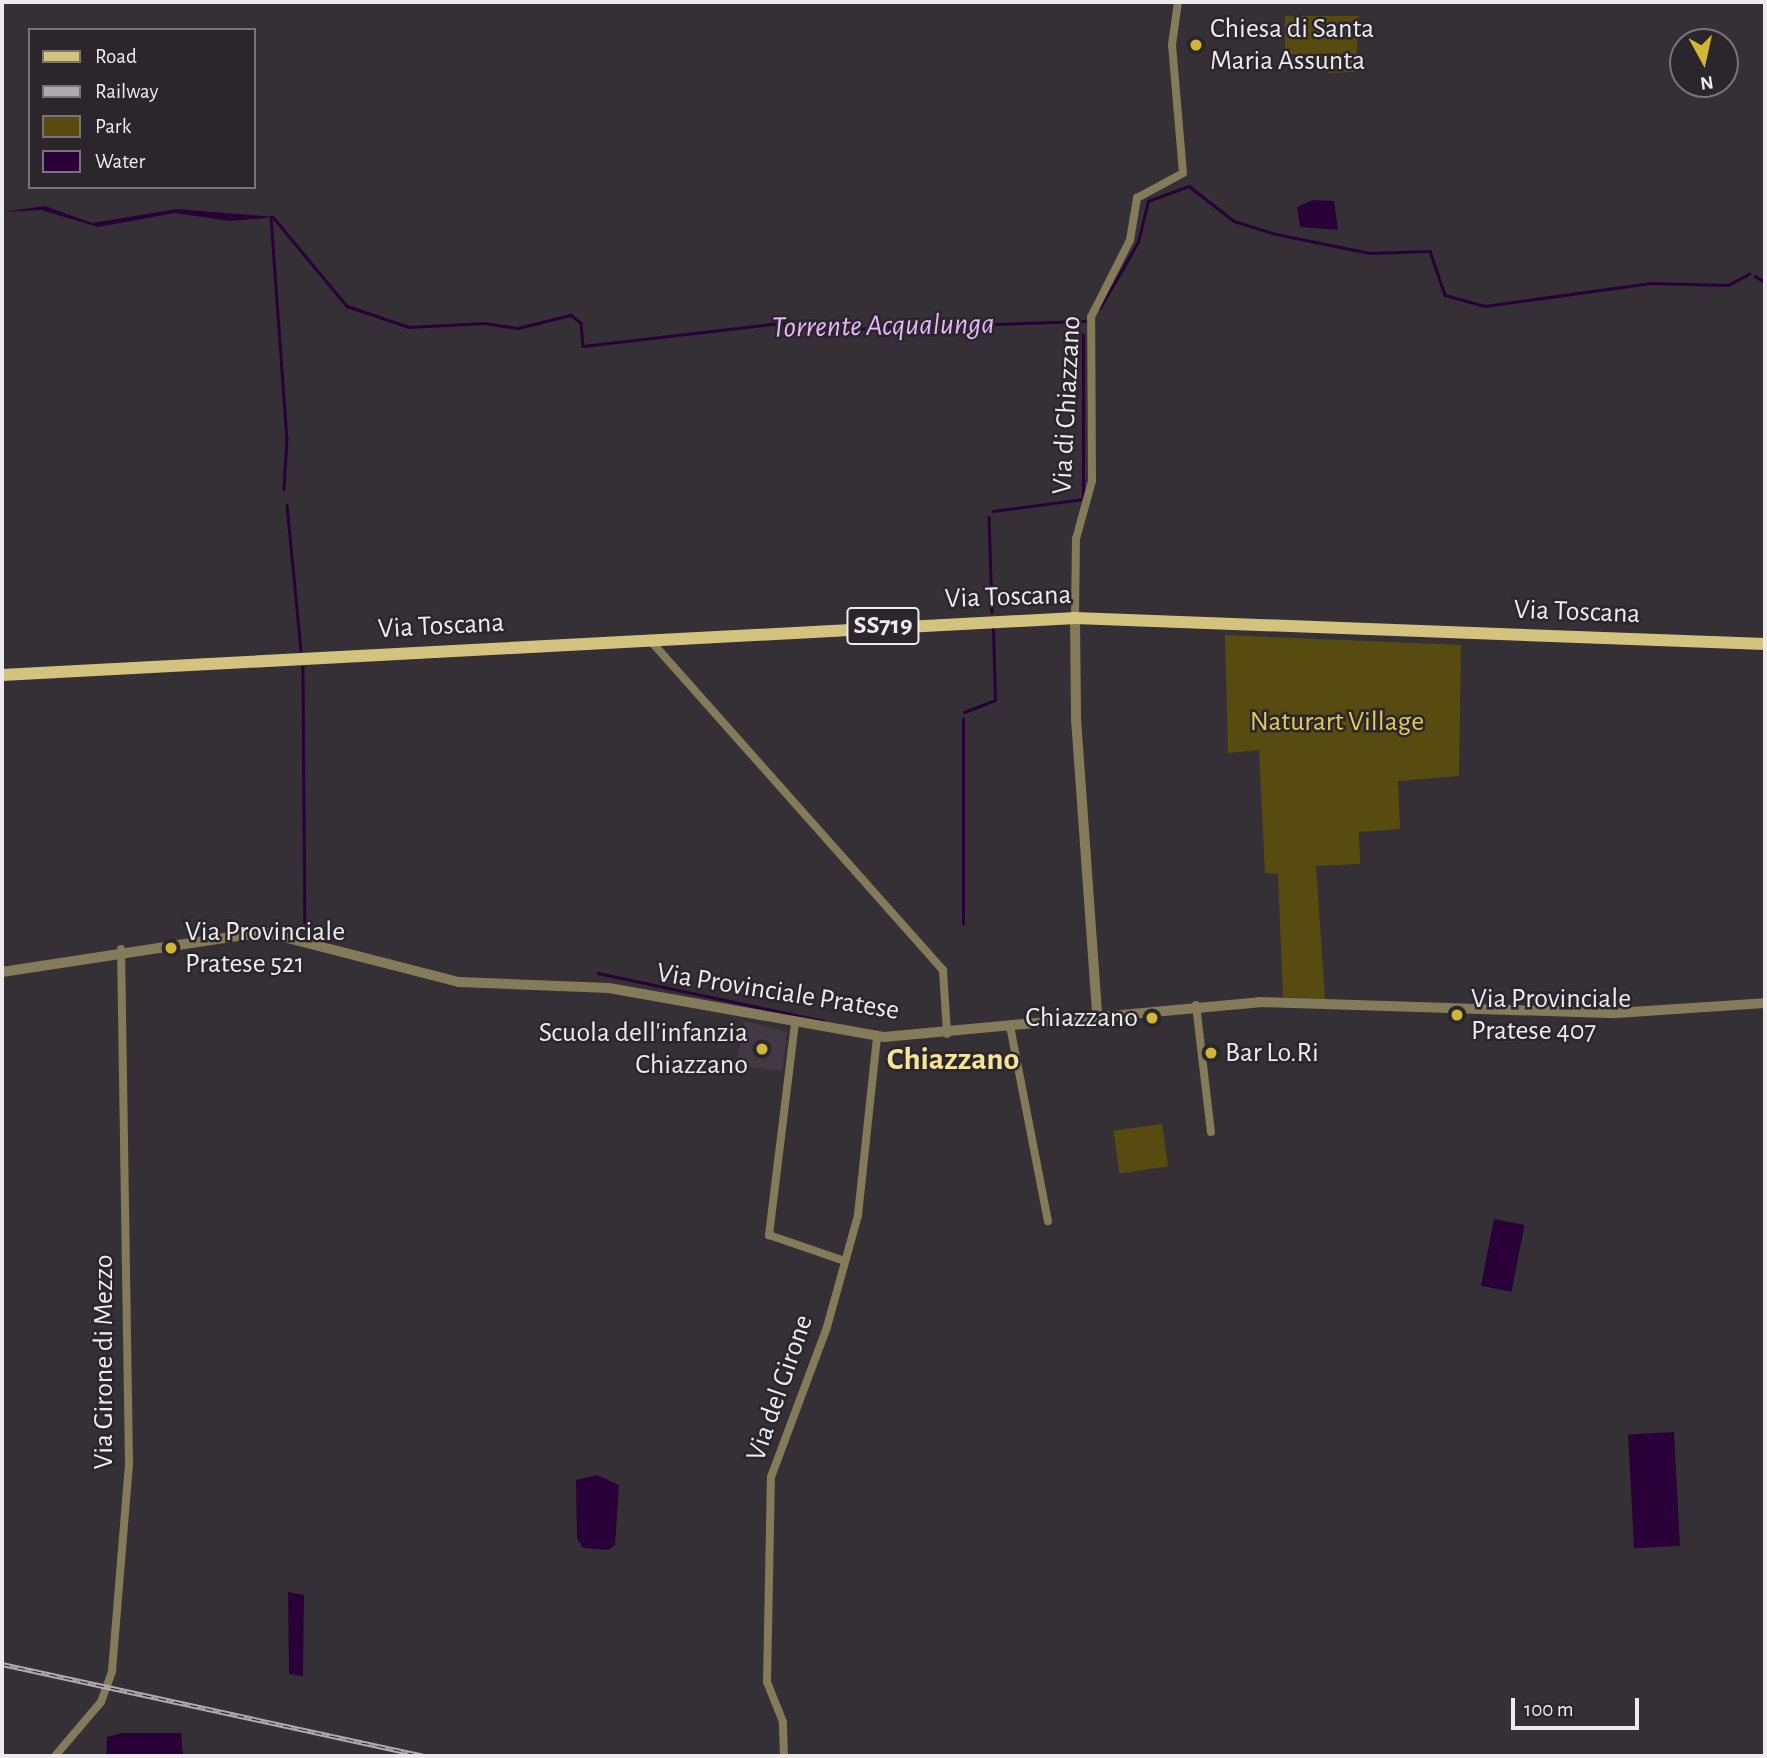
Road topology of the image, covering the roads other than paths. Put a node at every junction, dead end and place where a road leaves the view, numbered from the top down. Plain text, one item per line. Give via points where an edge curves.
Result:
1 (1178, 2) edge
2 (1075, 618) junction
3 (649, 639) junction
4 (1765, 644) edge
5 (2, 675) edge
6 (121, 949) junction
7 (2, 972) edge
8 (1765, 1003) edge
9 (1196, 1006) junction
10 (1097, 1015) junction
11 (795, 1023) junction
12 (1010, 1027) junction
13 (947, 1034) junction
14 (877, 1037) junction
15 (1211, 1132) dead end
16 (1048, 1221) dead end
17 (845, 1261) junction
18 (55, 1756) edge
19 (784, 1756) edge

1 - 2 street, Via di Chiazzano via 1172,45 1183,173 1137,198 1130,240 1091,317 1093,481 1076,538
2 - 3 main road, Via Toscana / SS719
2 - 4 main road, Via Toscana / SS719
2 - 10 street, Via di Chiazzano via 1077,733
3 - 5 main road, Via Toscana / SS719
3 - 13 street via 943,970
6 - 7 street, Via Provinciale Pratese
6 - 11 street, Via Provinciale Pratese via 231,934 282,934 459,982 609,988
6 - 18 street, Via Girone di Mezzo via 129,1463 112,1671 101,1702
8 - 9 street, Via Provinciale Pratese via 1616,1013 1320,1002
9 - 10 street, Via Provinciale Pratese
9 - 15 street
10 - 12 street, Via Provinciale Pratese
11 - 14 street, Via Provinciale Pratese
11 - 17 street via 769,1235
12 - 13 street, Via Provinciale Pratese
12 - 16 street
13 - 14 street, Via Provinciale Pratese
14 - 17 street, Via del Girone via 864,1186
17 - 19 street, Via del Girone via 771,1477 767,1682 783,1722

